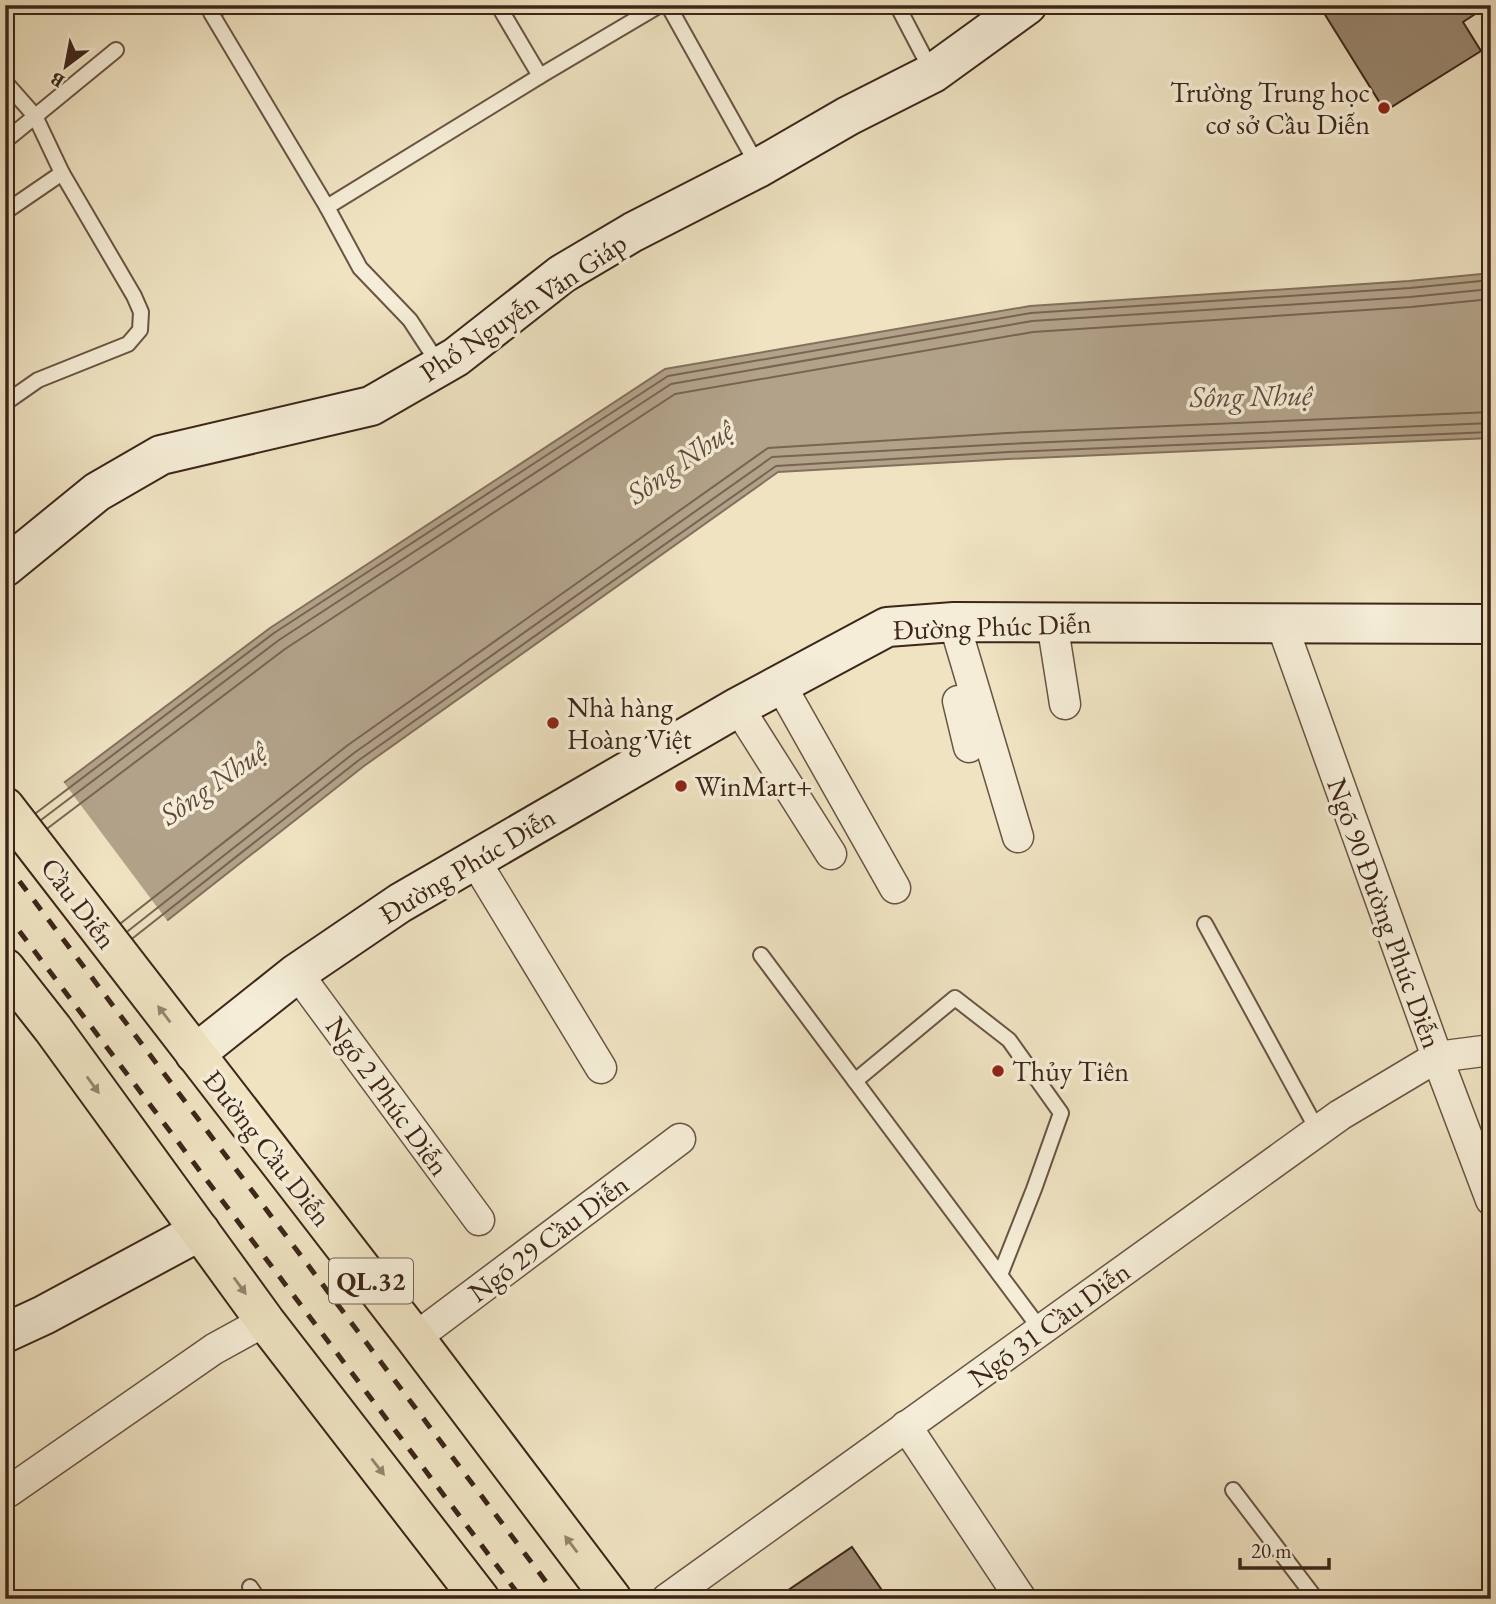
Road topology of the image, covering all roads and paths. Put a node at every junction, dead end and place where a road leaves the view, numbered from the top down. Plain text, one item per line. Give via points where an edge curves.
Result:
1 (498, 5) edge
2 (660, 5) edge
3 (668, 5) edge
4 (897, 5) edge
5 (1027, 5) edge
6 (214, 8) edge
7 (116, 50) dead end
8 (933, 73) junction
9 (540, 76) junction
10 (5, 82) edge
11 (35, 116) junction
12 (5, 141) edge
13 (758, 168) junction
14 (62, 173) junction
15 (327, 206) junction
16 (5, 212) edge
17 (440, 366) junction
18 (5, 403) edge
19 (5, 567) edge
20 (947, 622) junction
21 (1046, 623) junction
22 (1491, 624) edge
23 (1282, 625) junction
24 (780, 684) junction
25 (1059, 703) dead end
26 (738, 707) junction
27 (969, 747) dead end
28 (5, 807) edge
29 (1018, 837) dead end
30 (831, 854) dead end
31 (474, 859) junction
32 (895, 888) dead end
33 (1205, 924) dead end
34 (761, 955) dead end
35 (127, 965) joint
36 (5, 968) edge
37 (297, 973) junction
38 (1491, 1050) edge
39 (195, 1054) junction
40 (1437, 1057) junction
41 (601, 1068) dead end
42 (855, 1081) junction
43 (1318, 1130) junction
44 (680, 1139) dead end
45 (1488, 1184) edge
46 (479, 1220) dead end
47 (200, 1231) junction
48 (1000, 1275) junction
49 (265, 1321) junction
50 (1041, 1330) junction
51 (5, 1333) edge
52 (415, 1338) junction
53 (906, 1426) junction
54 (1233, 1490) dead end
55 (8, 1492) dead end
56 (480, 1599) edge
57 (612, 1599) edge
58 (667, 1599) edge
59 (1021, 1599) edge
60 (1316, 1599) edge

1 - 9 lane
2 - 9 lane
3 - 13 lane
4 - 8 lane
5 - 8 street, Phố Nguyễn Văn Giáp
6 - 15 lane
7 - 11 lane
8 - 13 street, Phố Nguyễn Văn Giáp
9 - 15 lane
10 - 11 lane
11 - 12 lane
11 - 14 lane
13 - 17 street, Phố Nguyễn Văn Giáp via 562,274
14 - 16 lane
14 - 18 lane via 134,296 141,312 140,330 128,344 38,380
15 - 17 lane via 360,268 410,320
17 - 19 street, Phố Nguyễn Văn Giáp via 371,406 161,455 97,492
20 - 21 street, Đường Phúc Diễn
20 - 24 street, Đường Phúc Diễn via 887,627
20 - 27 street
20 - 29 street
21 - 23 street, Đường Phúc Diễn
21 - 25 street
22 - 23 street, Đường Phúc Diễn
23 - 40 street, Ngõ 90 Đường Phúc Diễn
24 - 26 street, Đường Phúc Diễn
24 - 32 street
26 - 30 street
26 - 31 street, Đường Phúc Diễn
28 - 35 highway, Cầu Diễn / QL.32
31 - 37 street, Đường Phúc Diễn
31 - 41 street
33 - 43 lane
34 - 42 lane
39 -> 35 highway, Đường Cầu Diễn / QL.32
36 -> 47 highway
37 - 39 street, Đường Phúc Diễn
37 - 46 street, Ngõ 2 Phúc Diễn
38 - 40 street
39 - 52 highway, Đường Cầu Diễn / QL.32
40 - 43 street, Ngõ 31 Cầu Diễn
40 - 45 street, Ngõ 90 Đường Phúc Diễn
42 - 48 lane
42 - 48 lane via 955,998 1009,1040 1061,1113
43 - 50 street, Ngõ 31 Cầu Diễn
44 - 52 street, Ngõ 29 Cầu Diễn
47 -> 49 highway
47 - 51 street
48 - 50 lane
49 - 55 street via 215,1349
49 -> 56 highway
50 - 53 street, Ngõ 31 Cầu Diễn
57 -> 52 highway, Đường Cầu Diễn / QL.32
53 - 58 street, Ngõ 31 Cầu Diễn
53 - 59 street
54 - 60 lane

